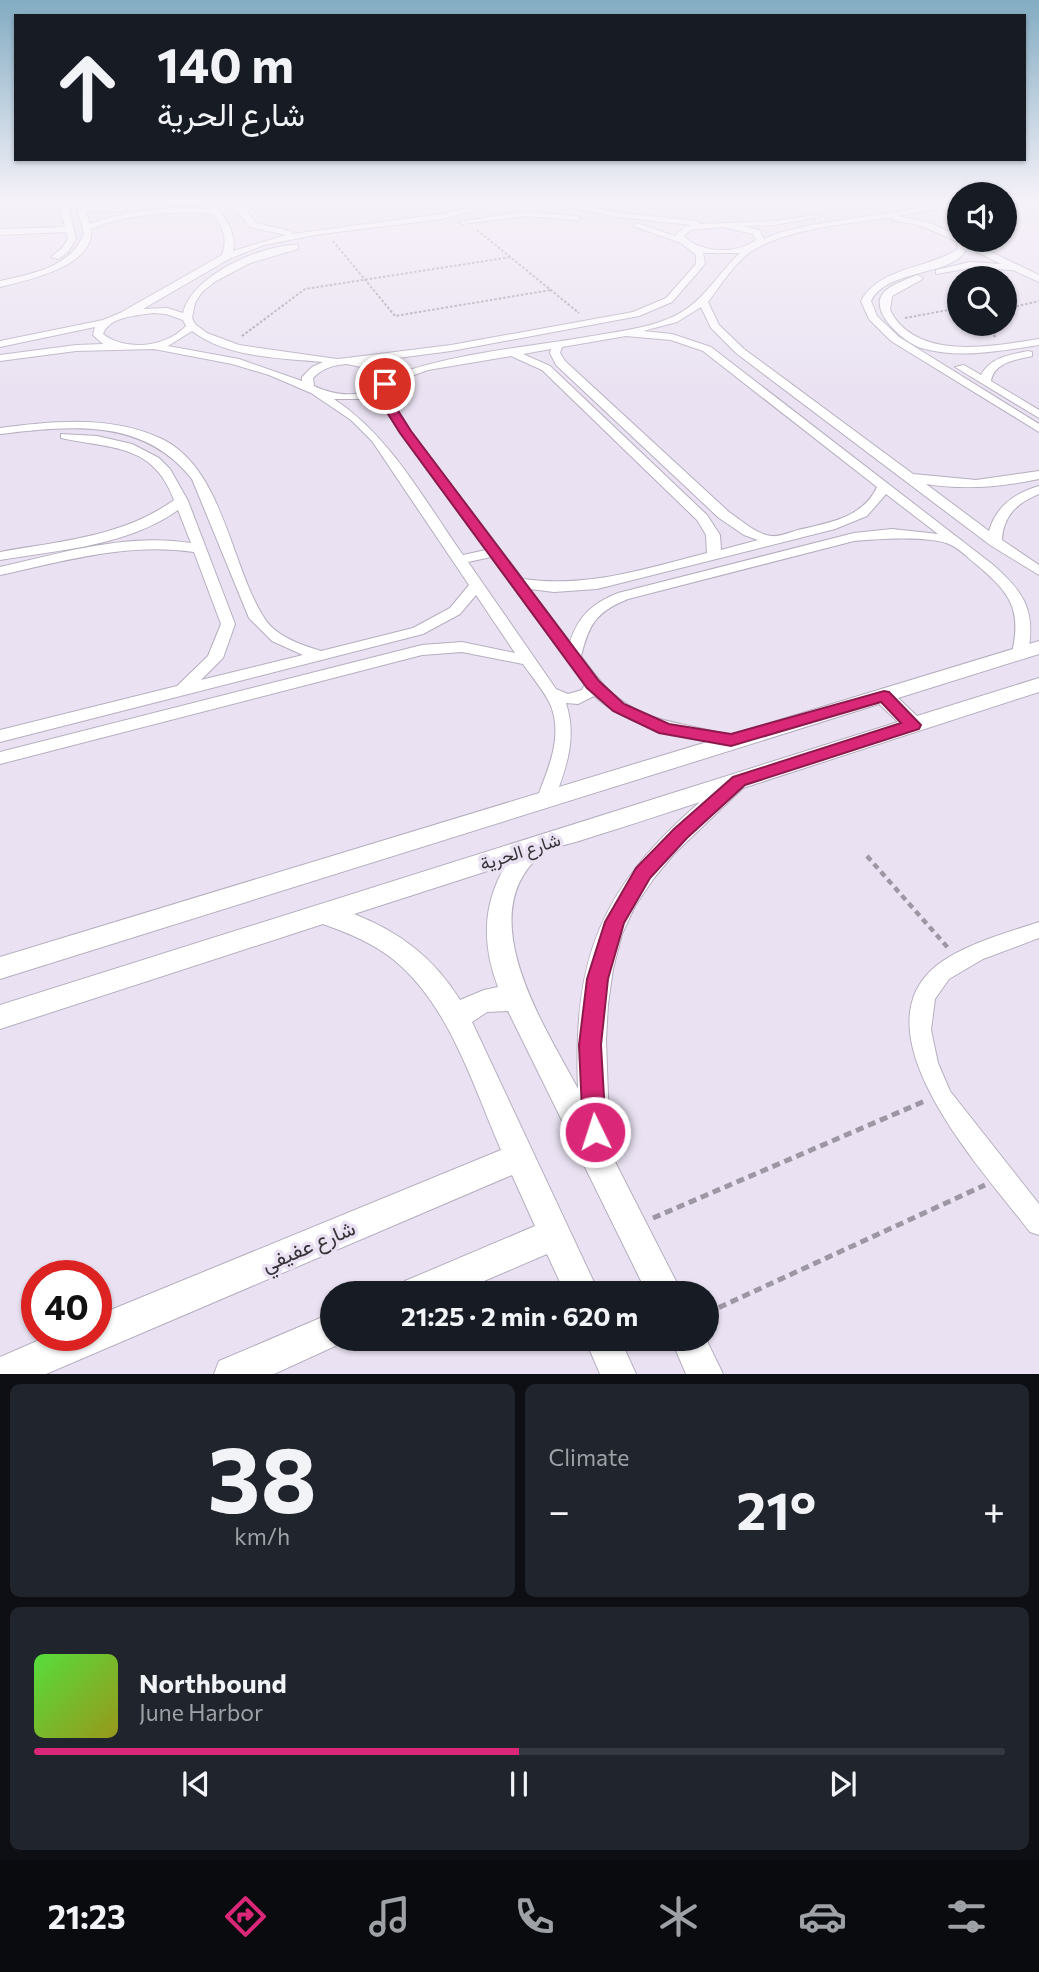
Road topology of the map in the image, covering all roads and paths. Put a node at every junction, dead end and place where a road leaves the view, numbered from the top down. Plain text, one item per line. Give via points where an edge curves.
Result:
1 (34, 266) edge
2 (54, 266) edge
3 (209, 266) edge
4 (235, 266) edge
5 (354, 266) edge
6 (453, 266) edge
7 (522, 266) edge
8 (699, 266) edge
9 (724, 266) edge
10 (927, 266) edge
11 (1017, 268) edge
12 (947, 270) edge
13 (697, 271) junction
14 (716, 271) junction
15 (0, 277) edge
16 (188, 279) junction
17 (1039, 279) edge
18 (365, 280) junction
19 (210, 282) junction
20 (0, 284) edge
21 (551, 290) junction
22 (1039, 301) edge
23 (703, 302) junction
24 (1017, 306) edge
25 (947, 310) edge
26 (869, 313) junction
27 (123, 315) junction
28 (889, 317) junction
29 (106, 322) junction
30 (189, 322) junction
31 (592, 323) junction
32 (626, 333) junction
33 (19, 341) junction
34 (730, 342) junction
35 (1039, 342) edge
36 (0, 344) edge
37 (229, 345) junction
38 (558, 345) junction
39 (924, 345) junction
40 (127, 347) junction
41 (142, 347) junction
42 (450, 348) junction
43 (707, 349) junction
44 (999, 349) junction
45 (251, 350) junction
46 (1039, 352) edge
47 (510, 353) junction
48 (22, 354) junction
49 (0, 358) edge
50 (1012, 358) junction
51 (235, 361) junction
52 (344, 361) junction
53 (463, 361) junction
54 (985, 382) junction
55 (385, 383) junction
56 (312, 390) junction
57 (1038, 424) edge
58 (0, 430) edge
59 (405, 433) junction
60 (376, 439) junction
61 (0, 440) edge
62 (1039, 475) edge
63 (909, 477) junction
64 (1018, 481) junction
65 (884, 486) junction
66 (1037, 491) edge
67 (181, 501) junction
68 (838, 524) junction
69 (854, 537) junction
70 (114, 540) junction
71 (954, 540) junction
72 (771, 541) junction
73 (999, 545) junction
74 (200, 549) junction
75 (494, 552) junction
76 (714, 555) junction
77 (0, 556) edge
78 (974, 556) junction
79 (460, 560) junction
80 (1039, 570) edge
81 (0, 571) edge
82 (518, 583) junction
83 (477, 585) junction
84 (597, 585) junction
85 (610, 600) junction
86 (256, 618) junction
87 (228, 624) junction
88 (391, 639) junction
89 (1029, 650) edge
90 (400, 655) junction
91 (323, 656) junction
92 (573, 656) junction
93 (530, 661) junction
94 (593, 684) junction
95 (1039, 685) edge
96 (180, 691) junction
97 (552, 693) junction
98 (884, 696) junction
99 (913, 725) junction
100 (0, 736) edge
101 (731, 740) junction
102 (0, 758) edge
103 (739, 781) junction
104 (546, 797) junction
105 (535, 846) junction
106 (867, 856) dead end
107 (323, 914) junction
108 (1039, 930) edge
109 (960, 961) junction
110 (0, 968) edge
111 (517, 1000) junction
112 (0, 1017) edge
113 (457, 1019) junction
114 (940, 1094) junction
115 (520, 1157) junction
116 (597, 1157) junction
117 (1003, 1176) junction
118 (1039, 1223) edge
119 (632, 1228) junction
120 (555, 1234) junction
121 (445, 1281) edge
122 (577, 1281) edge
123 (659, 1281) edge
124 (719, 1307) edge
125 (112, 1328) edge
126 (320, 1335) edge
127 (57, 1351) edge
128 (607, 1351) edge
129 (694, 1351) edge
130 (3, 1374) edge
131 (232, 1374) edge
132 (618, 1374) edge
133 (705, 1374) edge

1 - 15 street
2 - 20 street
3 - 16 street
4 - 19 street
5 - 18 path
6 - 18 path
7 - 21 path
8 - 13 street
9 - 14 street
10 - 26 street via 876,285 866,298
11 - 17 street
12 - 28 street via 894,289 884,300
13 - 14 street
13 - 31 street via 660,305
14 - 23 street
16 - 19 street
16 - 27 street
18 - 21 path via 395,316
18 - 37 path via 305,289
19 - 30 street via 191,300
21 - 31 path
22 - 24 path
23 - 32 street via 674,320
23 - 34 street
25 - 28 path
26 - 28 street
26 - 57 street via 895,339
27 - 29 street
27 - 30 street via 153,310 179,313
28 - 39 street
29 - 33 street
29 - 40 street via 98,335 103,341
30 - 37 street via 205,337
30 - 41 street via 180,337
31 - 42 street
32 - 38 street
32 - 43 street via 671,337
33 - 36 street
33 - 48 street via 27,347
34 - 43 street
34 - 63 street
35 - 44 street
37 - 45 street
38 - 47 street
38 - 72 street via 555,353 560,363 724,515
39 - 44 street via 962,351
39 - 54 street
40 - 41 street
40 - 48 street
41 - 51 street
42 - 52 street
42 - 53 street via 450,357
43 - 65 street
44 - 50 street
45 - 51 street
45 - 52 street
46 - 50 street
47 - 53 street
47 - 76 street via 546,368 702,518 713,535
48 - 49 street
50 - 54 street via 988,370
51 - 56 street
52 - 55 street via 379,367 387,377
52 - 56 street via 312,372 307,377
53 - 55 street via 415,370
54 - 57 street
55 - 56 street via 354,396
55 - 59 street via 391,409
56 - 60 street via 355,418
58 - 86 street via 96,427 142,435 178,453 198,478
59 - 60 street
59 - 75 street
60 - 79 street
61 - 67 street via 66,436 117,443 168,471
62 - 64 street
63 - 64 street via 966,485
63 - 73 street
64 - 66 street via 1021,487
65 - 68 street via 870,508
65 - 71 street
66 - 73 street via 1003,512 995,531
67 - 70 street
67 - 74 street
68 - 69 street
68 - 72 street
69 - 71 street via 912,533
69 - 85 street
70 - 74 street
70 - 77 street
70 - 81 street
71 - 78 street
72 - 76 street
73 - 78 street via 995,556
73 - 80 street
74 - 87 street
75 - 79 street
75 - 82 street
76 - 84 street
78 - 89 street via 1020,602
79 - 83 street
82 - 84 street via 554,589
82 - 92 street
83 - 88 street via 455,611 438,622
83 - 93 street
84 - 85 street via 600,596
85 - 92 street via 581,626
86 - 87 street
86 - 91 street via 281,642
87 - 96 street via 215,658
88 - 90 street via 400,646
88 - 91 street
89 - 98 street
90 - 93 street via 462,647
90 - 102 street
91 - 96 street
92 - 94 street
93 - 97 street
94 - 97 street via 586,696 578,699
94 - 101 street via 640,720
95 - 99 street, شارع الحرية
96 - 100 street
97 - 104 street via 564,721 565,738
98 - 99 street
98 - 101 street
99 - 103 street, شارع الحرية
101 - 104 street
103 - 105 street, شارع الحرية
103 - 116 street via 661,852 614,922 597,979 590,1045
104 - 110 street
105 - 107 street, شارع الحرية
105 - 111 street via 517,864 499,914 504,970
106 - 109 path
107 - 112 street, شارع الحرية
107 - 113 street via 385,939 415,960 438,985
108 - 109 street
109 - 114 street via 940,975 926,994 921,1016 921,1041
111 - 113 street via 477,1003
111 - 116 street
113 - 115 street
114 - 117 street
114 - 119 path
115 - 120 street
115 - 125 street, شارع عفيفي
116 - 119 street
117 - 118 street
117 - 124 path
119 - 123 street
120 - 121 street
120 - 122 street
126 - 131 street
127 - 130 street, شارع عفيفي
128 - 132 street
129 - 133 street

